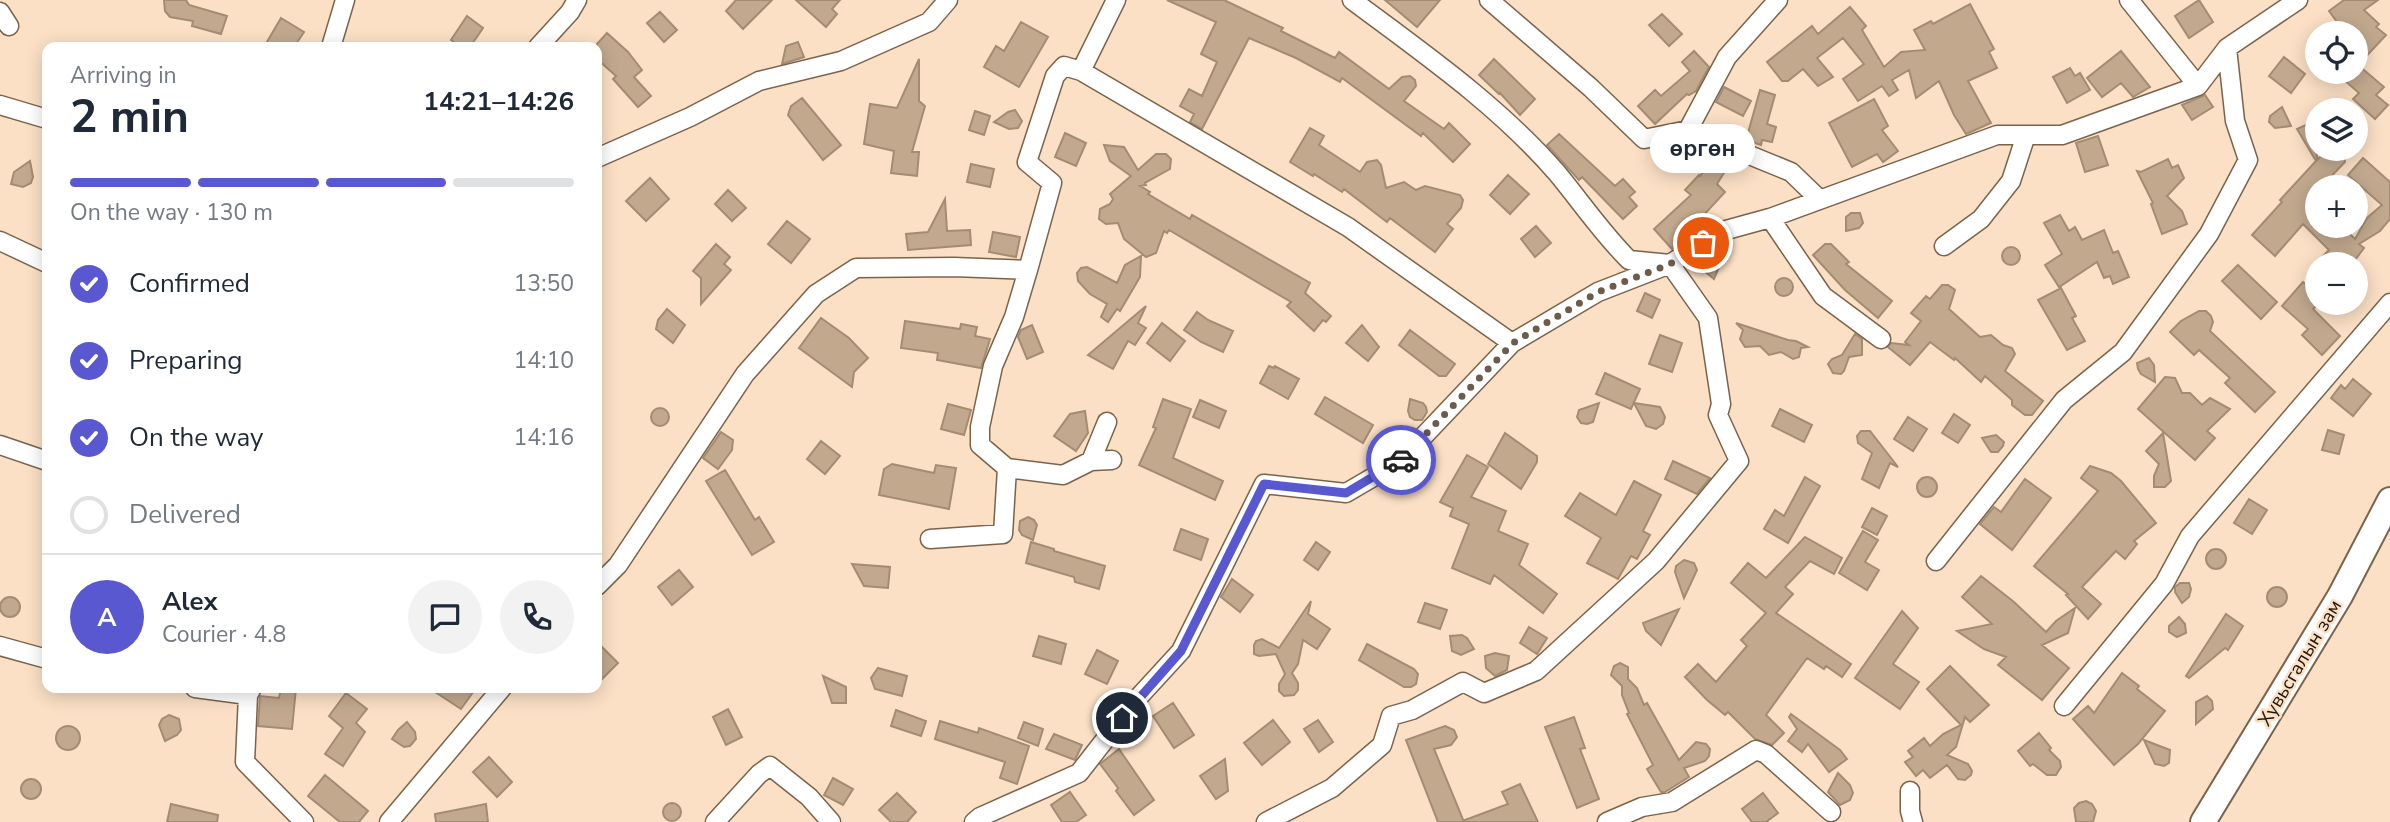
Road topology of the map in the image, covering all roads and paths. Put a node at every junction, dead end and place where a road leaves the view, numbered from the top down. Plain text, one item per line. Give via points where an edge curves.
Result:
1 (345, 0) edge
2 (577, 0) edge
3 (948, 0) edge
4 (1116, 0) edge
5 (1352, 0) edge
6 (1489, 0) edge
7 (1778, 0) edge
8 (2129, 0) edge
9 (2298, 0) edge
10 (332, 42) edge
11 (543, 42) edge
12 (2227, 48) junction
13 (1081, 71) junction
14 (2198, 86) junction
15 (0, 105) edge
16 (42, 118) edge
17 (1688, 130) junction
18 (2026, 135) junction
19 (602, 156) edge
20 (1819, 199) junction
21 (1770, 218) junction
22 (0, 242) edge
23 (1944, 246) dead end
24 (42, 261) edge
25 (1670, 264) junction
26 (1028, 270) junction
27 (2390, 303) edge
28 (1881, 339) dead end
29 (1513, 343) junction
30 (1107, 422) dead end
31 (0, 445) edge
32 (42, 459) edge
33 (1112, 460) dead end
34 (1091, 461) junction
35 (1007, 468) junction
36 (2390, 500) edge
37 (930, 539) dead end
38 (1936, 561) dead end
39 (602, 581) edge
40 (0, 646) edge
41 (42, 658) edge
42 (250, 693) edge
43 (498, 693) edge
44 (2064, 706) dead end
45 (1910, 791) dead end
46 (1830, 812) dead end
47 (304, 822) edge
48 (389, 822) edge
49 (715, 822) edge
50 (831, 822) edge
51 (974, 822) edge
52 (1266, 822) edge
53 (1607, 822) edge
54 (1913, 822) edge
55 (2203, 822) edge

1 - 10 street
2 - 11 street
3 - 19 street via 929,22 841,61 759,81
4 - 13 street
5 - 25 street via 1445,68 1494,111 1556,172 1629,260
6 - 17 street via 1644,139
7 - 17 street via 1727,57
8 - 14 street
9 - 12 street
12 - 14 street
12 - 38 street via 2235,121 2248,160 2209,233 2123,352 2063,400
13 - 26 street via 1064,66 1055,76 1027,162 1052,183
13 - 29 street via 1348,227
14 - 18 street via 2062,135
15 - 16 street
17 - 20 street via 1791,172
18 - 20 street via 1997,135
18 - 23 street via 2011,181 1981,219
20 - 21 street
21 - 25 street via 1719,232
21 - 28 street via 1823,296
22 - 24 street
25 - 29 street via 1598,292
25 - 52 street via 1708,318 1721,404 1718,415 1739,461 1656,561 1536,671 1484,693 1463,682 1412,710 1391,716 1382,745 1332,788
26 - 35 street via 992,366 980,427 980,445
26 - 39 street via 856,268 817,294 745,374 618,565
27 - 44 street via 2190,536 2164,584
29 - 51 street via 1399,462 1346,493 1264,484 1181,651 1079,773
30 - 34 street
31 - 32 street
33 - 34 street
34 - 35 street via 1063,475
35 - 37 street via 1003,534
36 - 55 main road, Хувьсгалын зам via 2340,596
40 - 41 street
42 - 47 street via 245,762
43 - 48 street
45 - 54 street
46 - 53 street via 1756,750 1672,802 1642,807
49 - 50 street via 770,766 809,797

